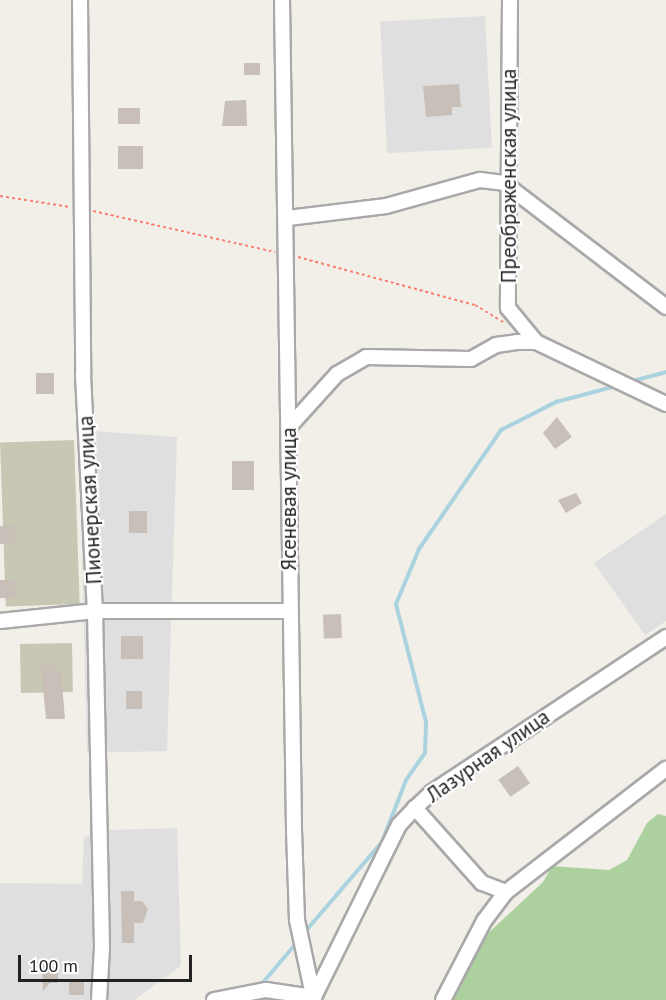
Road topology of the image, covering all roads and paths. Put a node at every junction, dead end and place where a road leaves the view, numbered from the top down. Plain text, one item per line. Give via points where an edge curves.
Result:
1 (80, 0) edge
2 (282, 0) edge
3 (510, 0) edge
4 (508, 186) junction
5 (288, 218) junction
6 (666, 307) edge
7 (536, 342) junction
8 (666, 404) edge
9 (289, 427) junction
10 (95, 611) junction
11 (290, 611) junction
12 (0, 621) edge
13 (666, 637) edge
14 (666, 769) edge
15 (416, 808) junction
16 (506, 892) junction
17 (264, 995) edge
18 (314, 998) edge
19 (99, 1000) edge
20 (214, 1000) edge
21 (443, 1000) edge

1 - 10 street, Пионерская улица via 83,375
2 - 5 street, Ясеневая улица
3 - 4 street, Преображенская улица
4 - 5 street via 480,180 386,206
4 - 6 street
4 - 7 street, Преображенская улица via 508,308
5 - 9 street, Ясеневая улица
7 - 8 street
7 - 9 street via 496,345 471,359 366,357 337,374
9 - 11 street, Ясеневая улица
10 - 11 street
10 - 12 street
10 - 19 street, Пионерская улица
11 - 18 street, Ясеневая улица via 297,920
13 - 15 street, Лазурная улица via 432,792
14 - 16 street
15 - 16 street, Лазурная улица via 482,883
15 - 18 street via 399,825
16 - 21 street via 484,921
17 - 18 street
17 - 20 street

